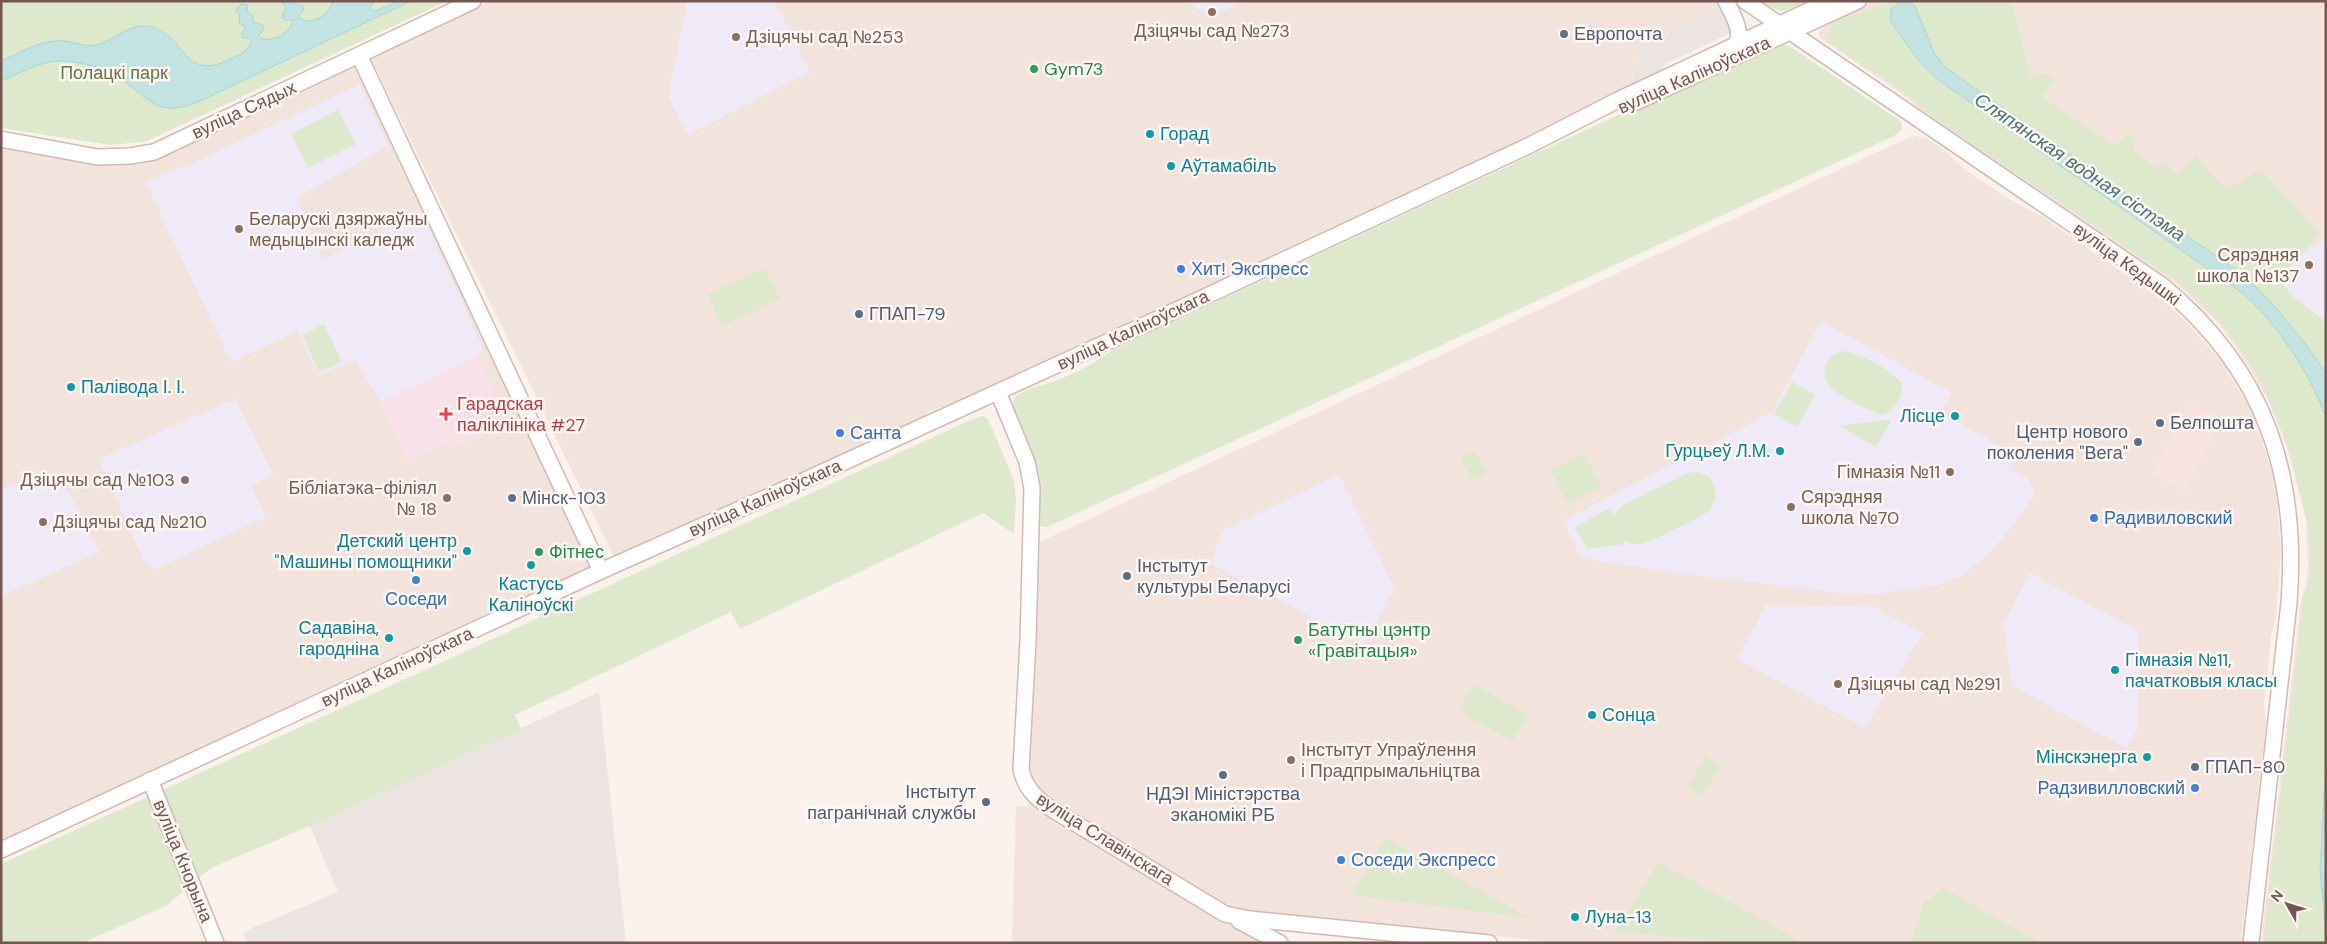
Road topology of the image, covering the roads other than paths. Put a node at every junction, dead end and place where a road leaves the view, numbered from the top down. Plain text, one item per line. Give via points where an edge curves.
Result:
1 (473, 1) edge
2 (1726, 1) edge
3 (1745, 1) edge
4 (1829, 1) edge
5 (1858, 1) edge
6 (1784, 29) junction
7 (1734, 46) junction
8 (359, 56) junction
9 (1, 138) edge
10 (1528, 146) junction
11 (998, 392) junction
12 (601, 571) junction
13 (150, 780) junction
14 (1, 850) edge
15 (1225, 914) junction
16 (1283, 922) junction
17 (1280, 942) edge
18 (216, 943) edge
19 (1489, 943) edge
20 (2251, 943) edge

1 - 8 street, вуліца Сядых
2 - 7 street via 1739,34 1739,41
3 - 6 street
4 - 6 street, вуліца Каліноўскага
5 - 6 street, вуліца Каліноўскага
6 - 7 street, вуліца Каліноўскага
6 - 10 street, вуліца Каліноўскага via 1673,87
6 - 20 street, вуліца Кедышкі via 2162,286 2214,335 2255,398 2279,460 2290,516 2292,556 2289,611
7 - 10 street, вуліца Каліноўскага
8 - 9 street, вуліца Сядых via 154,152 97,157
8 - 12 street
10 - 11 street, вуліца Каліноўскага
11 - 12 street, вуліца Каліноўскага
11 - 15 street, вуліца Славінскага via 1027,462 1032,488 1029,632 1021,761 1023,780 1046,805
12 - 13 street, вуліца Каліноўскага
13 - 14 street, вуліца Каліноўскага
13 - 18 street, вуліца Кнорына
15 - 16 street, вуліца Славінскага
15 - 17 street
16 - 17 street
16 - 19 street, вуліца Славінскага

